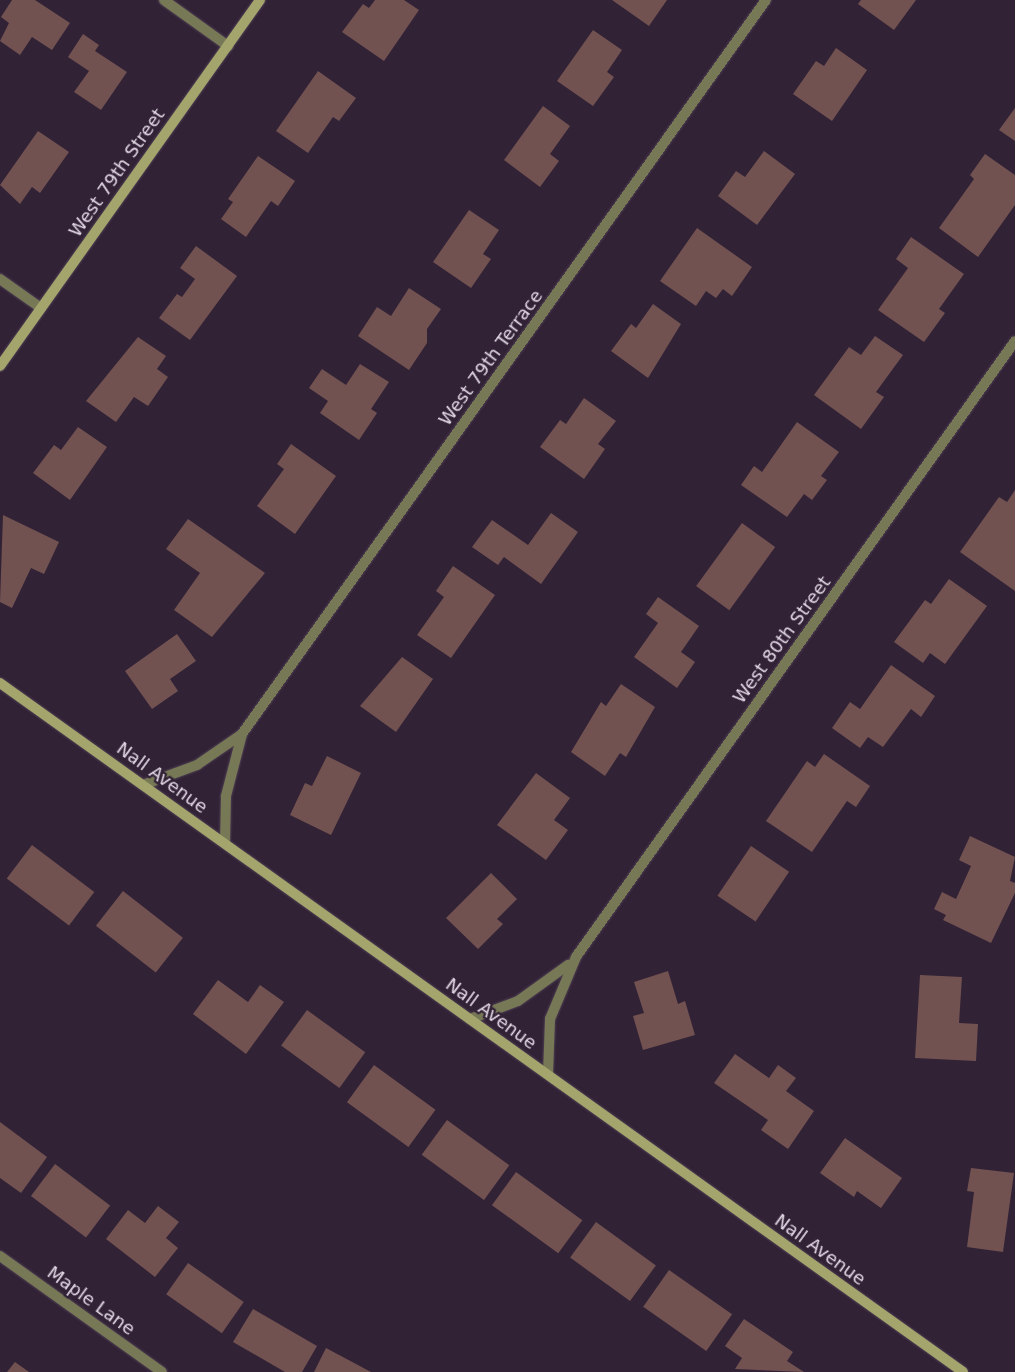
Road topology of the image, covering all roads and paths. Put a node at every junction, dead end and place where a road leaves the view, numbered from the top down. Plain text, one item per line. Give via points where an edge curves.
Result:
1 (164, 0) edge
2 (260, 0) edge
3 (766, 0) edge
4 (228, 46) junction
5 (0, 279) edge
6 (41, 308) junction
7 (1015, 341) edge
8 (0, 366) edge
9 (0, 683) edge
10 (242, 734) junction
11 (143, 785) junction
12 (225, 843) junction
13 (576, 958) junction
14 (470, 1019) junction
15 (548, 1074) junction
16 (0, 1256) edge
17 (162, 1372) edge
18 (963, 1372) edge

1 - 4 street
2 - 4 main road, West 79th Street
3 - 10 street, West 79th Terrace
4 - 6 main road, West 79th Street
5 - 6 street
6 - 8 main road, West 79th Street
7 - 13 street, West 80th Street
9 - 11 main road, Nall Avenue
10 - 11 street, West 79th Terrace via 197,765
10 - 12 street, West 79th Terrace via 226,796
11 - 12 main road, Nall Avenue
12 - 14 main road, Nall Avenue
13 - 14 street, West 80th Street via 518,1001
13 - 15 street, West 80th Street via 550,1018
14 - 15 main road, Nall Avenue
15 - 18 main road, Nall Avenue
16 - 17 street, Maple Lane

